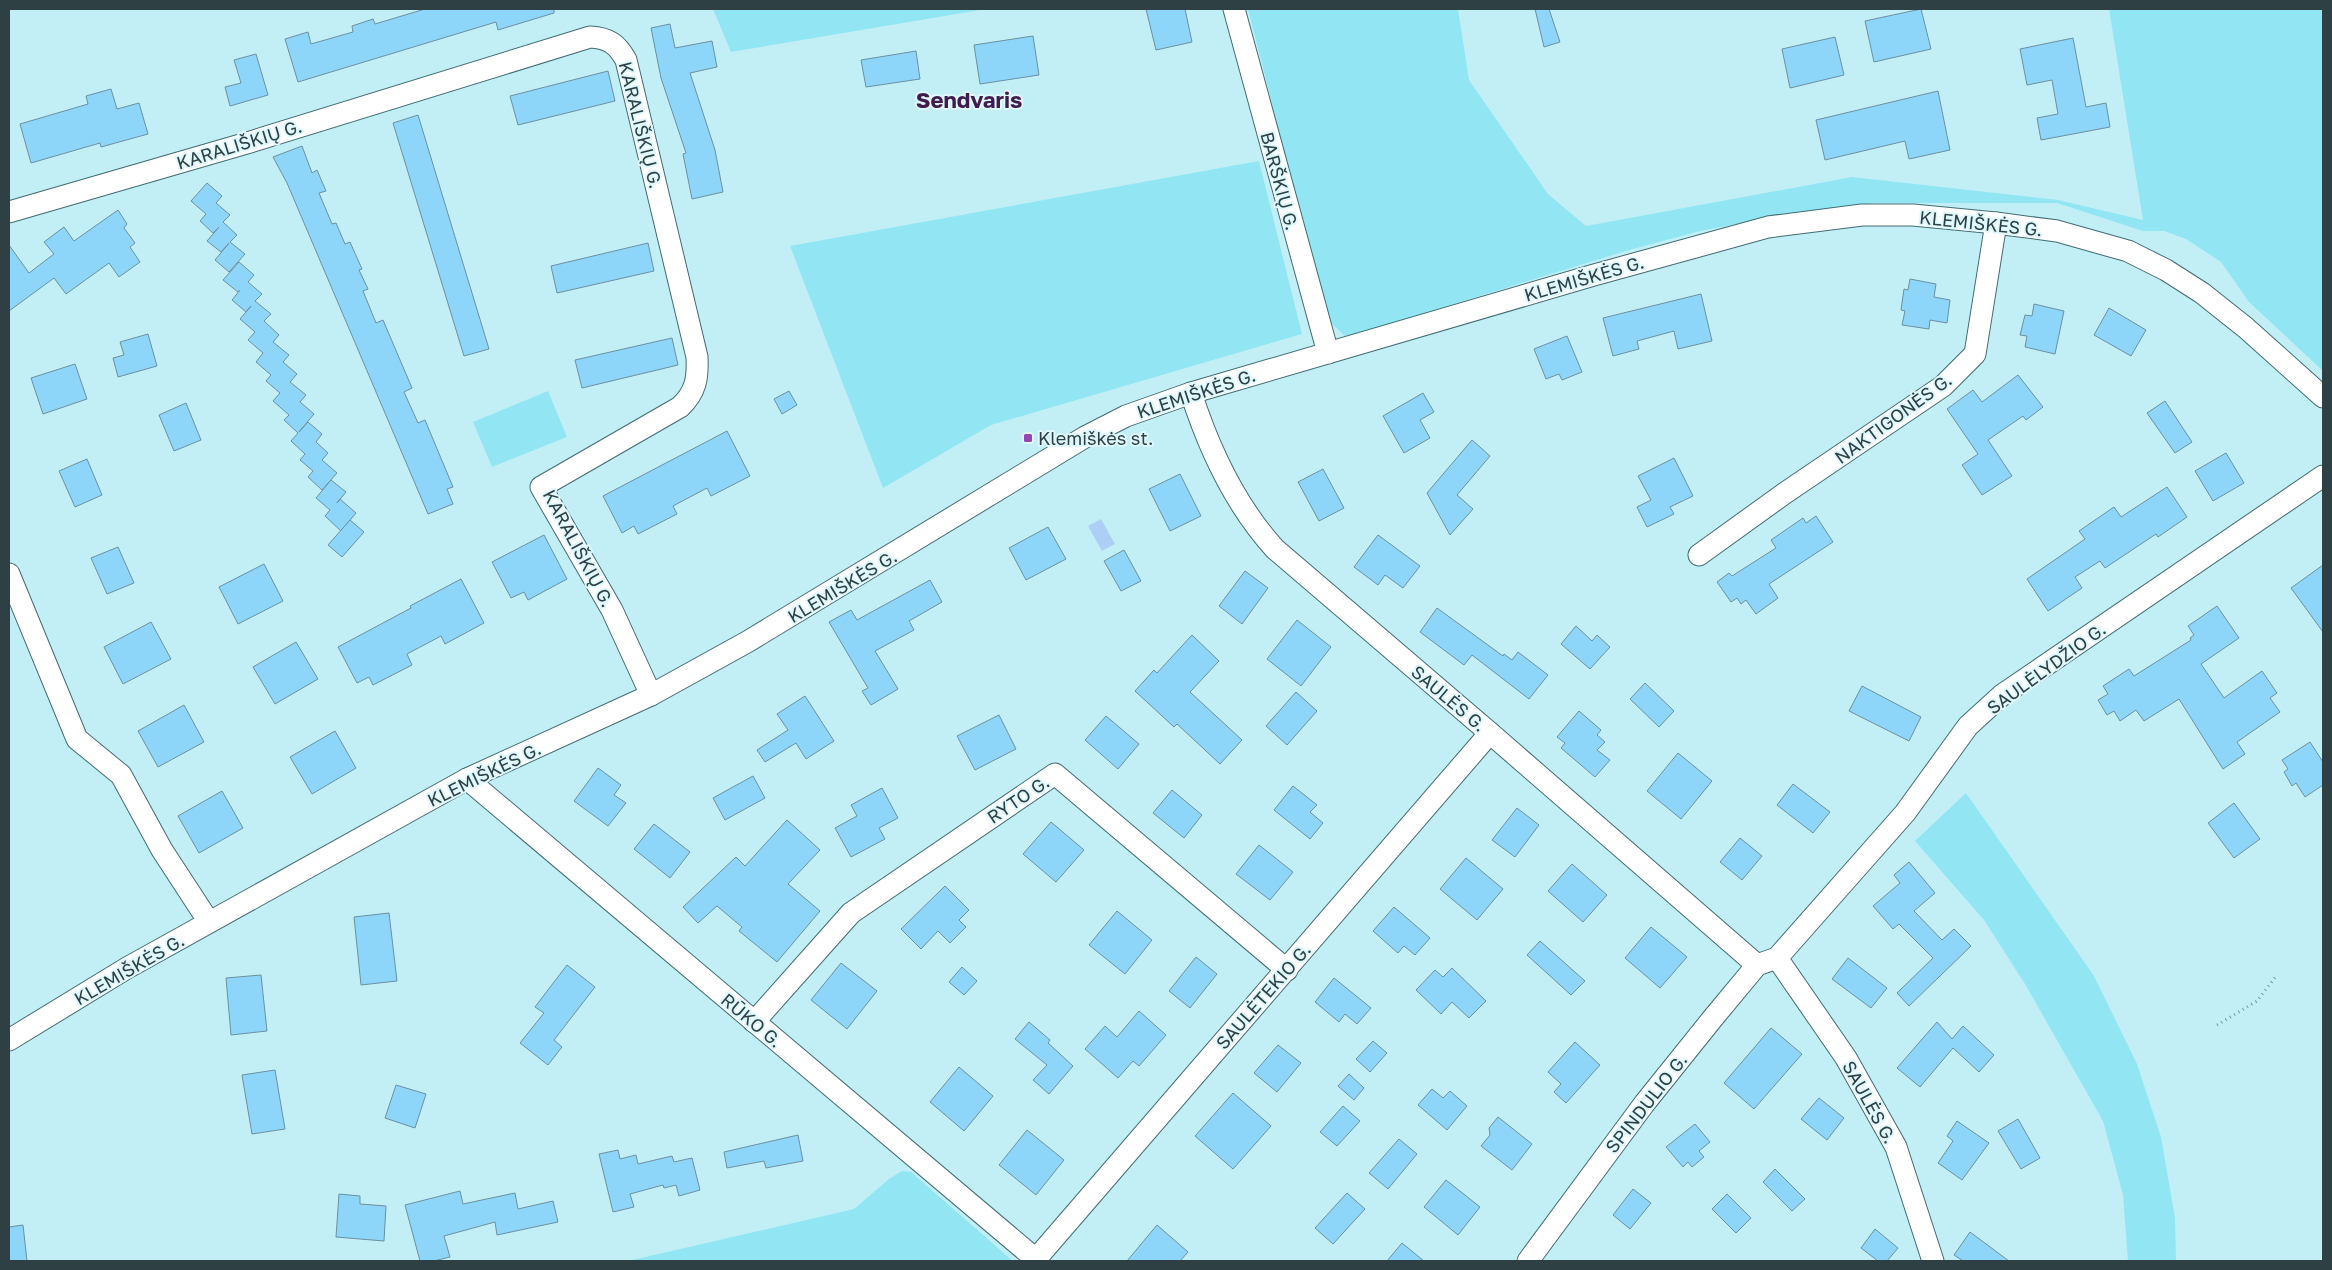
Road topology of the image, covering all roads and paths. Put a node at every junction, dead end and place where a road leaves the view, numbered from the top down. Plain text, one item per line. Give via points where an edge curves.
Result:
1 (1234, 9) edge
2 (9, 212) edge
3 (1996, 223) junction
4 (1328, 353) junction
5 (1191, 393) junction
6 (2323, 397) edge
7 (2323, 476) edge
8 (1699, 555) dead end
9 (9, 574) edge
10 (651, 695) junction
11 (1490, 733) junction
12 (467, 779) junction
13 (209, 922) junction
14 (1777, 958) junction
15 (1757, 966) junction
16 (1286, 970) junction
17 (2277, 974) dead end
18 (754, 1022) junction
19 (2217, 1025) dead end
20 (9, 1040) edge
21 (1037, 1260) edge
22 (1528, 1261) edge
23 (1933, 1261) edge

1 - 4 street, BARŠKIŲ G.
2 - 10 street, KARALIŠKIŲ G. via 247,143 590,37 612,41 626,60 697,357 698,374 691,396 680,407 541,487 612,610
3 - 4 street, KLEMIŠKĖS G. via 1913,215 1862,215 1768,227
3 - 6 street, KLEMIŠKĖS G. via 2057,232 2119,249 2166,270 2202,293 2246,328
3 - 8 street, NAKTIGONĖS G. via 1974,354 1943,386
4 - 5 street, KLEMIŠKĖS G.
5 - 10 street, KLEMIŠKĖS G. via 1126,416 1085,437 747,642
5 - 11 street, SAULĖS G. via 1219,463 1254,527 1275,549
7 - 14 street, SAULĖLYDŽIO G. via 2002,695 1968,726 1905,813
9 - 13 street via 78,738 121,775 162,850
10 - 12 street, KLEMIŠKĖS G.
11 - 15 street, SAULĖS G.
11 - 16 street, SAULĖTEKIO G.
12 - 13 street, KLEMIŠKĖS G.
12 - 18 street, RŪKO G.
13 - 20 street, KLEMIŠKĖS G.
14 - 15 street, SPINDULIO G.
14 - 23 street, SAULĖS G. via 1846,1058 1896,1148
15 - 22 street, SPINDULIO G. via 1644,1104
16 - 18 street, RYTO G. via 1055,774 851,913
16 - 21 street, SAULĖTEKIO G.
17 - 19 path via 2257,1001
18 - 21 street, RŪKO G.

